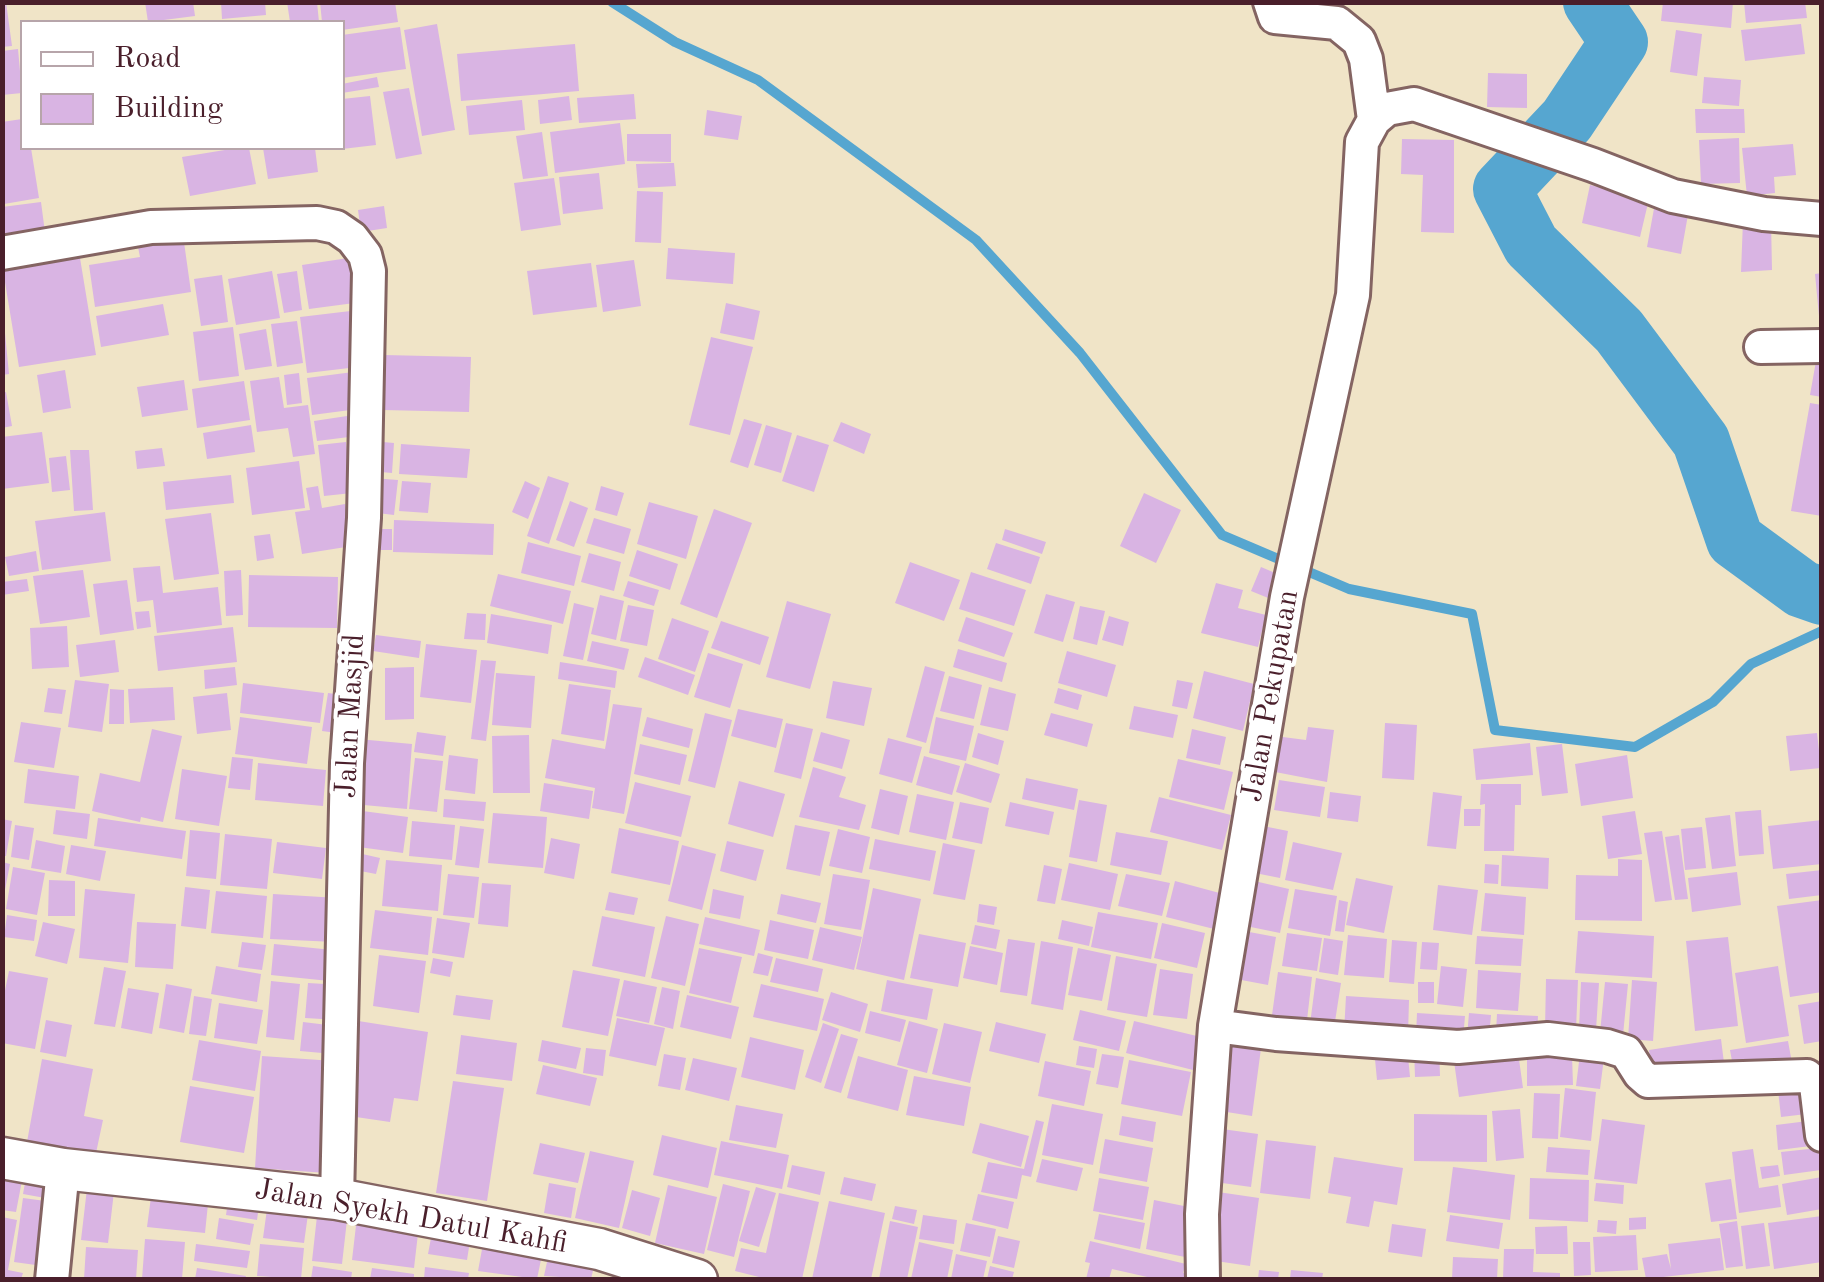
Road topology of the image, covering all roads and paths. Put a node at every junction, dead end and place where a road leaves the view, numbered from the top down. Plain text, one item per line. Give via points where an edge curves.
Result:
1 (1270, 2) edge
2 (1374, 120) junction
3 (1822, 218) edge
4 (2, 253) edge
5 (1822, 346) edge
6 (1761, 347) dead end
7 (1214, 1026) junction
8 (1822, 1134) edge
9 (2, 1158) edge
10 (62, 1169) junction
11 (337, 1198) junction
12 (52, 1280) edge
13 (697, 1280) edge
14 (1203, 1280) edge

1 - 2 street via 1275,17 1337,23 1359,41
2 - 3 street via 1388,109 1414,104 1673,196
2 - 7 street, Jalan Pekupatan via 1362,142 1353,296 1286,597
4 - 11 street, Jalan Masjid via 151,227 317,223 336,227 365,255 364,518 347,763
5 - 6 street
7 - 8 street via 1458,1048 1548,1039 1607,1046 1626,1052 1648,1082 1807,1076 1816,1085
7 - 14 street, Jalan Pekupatan
9 - 10 street, Jalan Syekh Datul Kahfi
10 - 11 street, Jalan Syekh Datul Kahfi
10 - 12 street
11 - 13 street, Jalan Syekh Datul Kahfi via 598,1250

